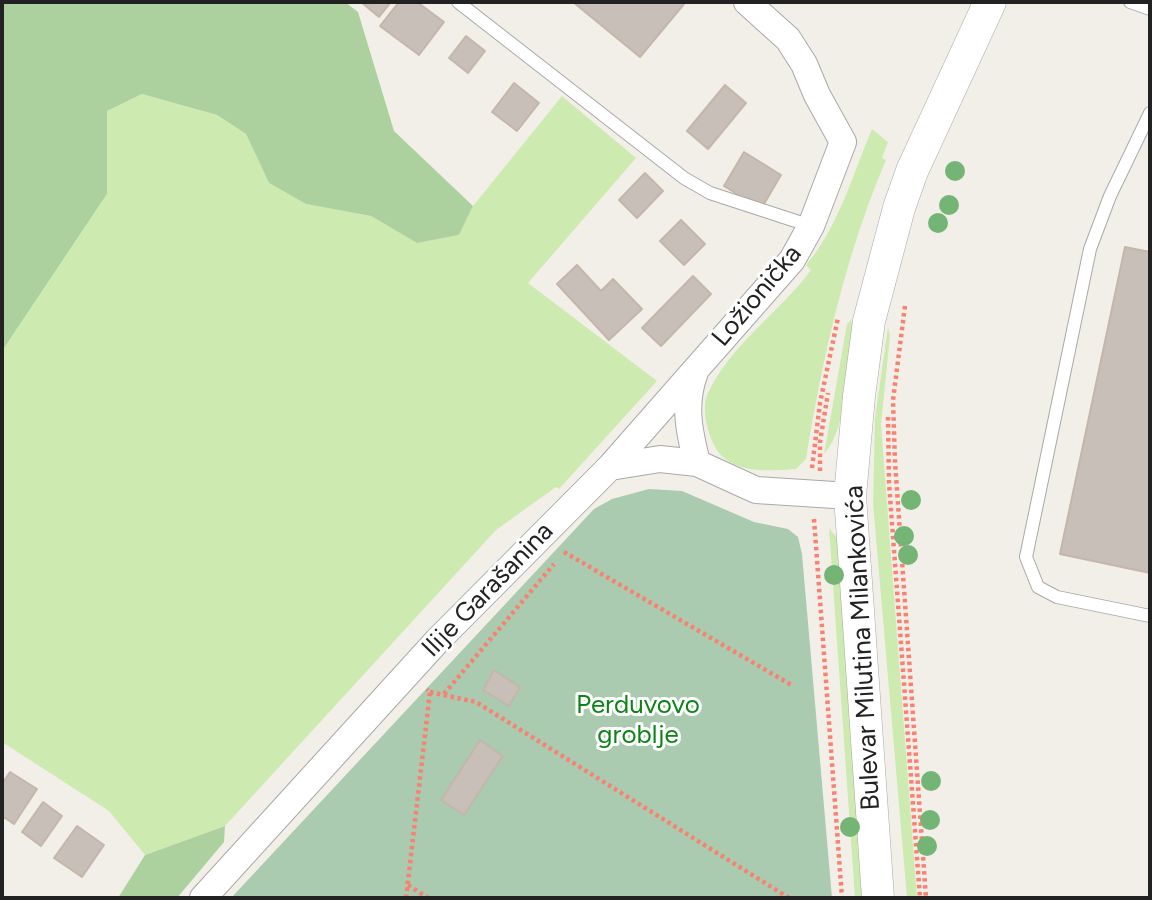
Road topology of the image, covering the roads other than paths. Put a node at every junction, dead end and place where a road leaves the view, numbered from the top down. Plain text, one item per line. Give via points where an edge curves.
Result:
1 (458, 2) edge
2 (747, 2) edge
3 (990, 2) edge
4 (1130, 2) edge
5 (1150, 9) edge
6 (1150, 113) edge
7 (811, 226) junction
8 (698, 365) junction
9 (697, 463) junction
10 (610, 467) junction
11 (850, 496) junction
12 (1150, 616) edge
13 (203, 898) edge
14 (878, 898) edge

1 - 7 lane via 684,178 710,193
2 - 7 street, Ložionička via 788,39 844,142
3 - 11 street, Bulevar Milutina Milankovića via 912,171 895,220 869,321
4 - 5 lane
6 - 12 lane via 1090,249 1026,557 1038,587 1057,597
7 - 8 street, Ložionička via 792,260
8 - 9 street via 687,410
8 - 10 street, Ložionička
9 - 10 street via 660,459
9 - 11 street via 756,490
10 - 13 street, Ilije Garašanina via 438,640
11 - 14 street, Bulevar Milutina Milankovića

